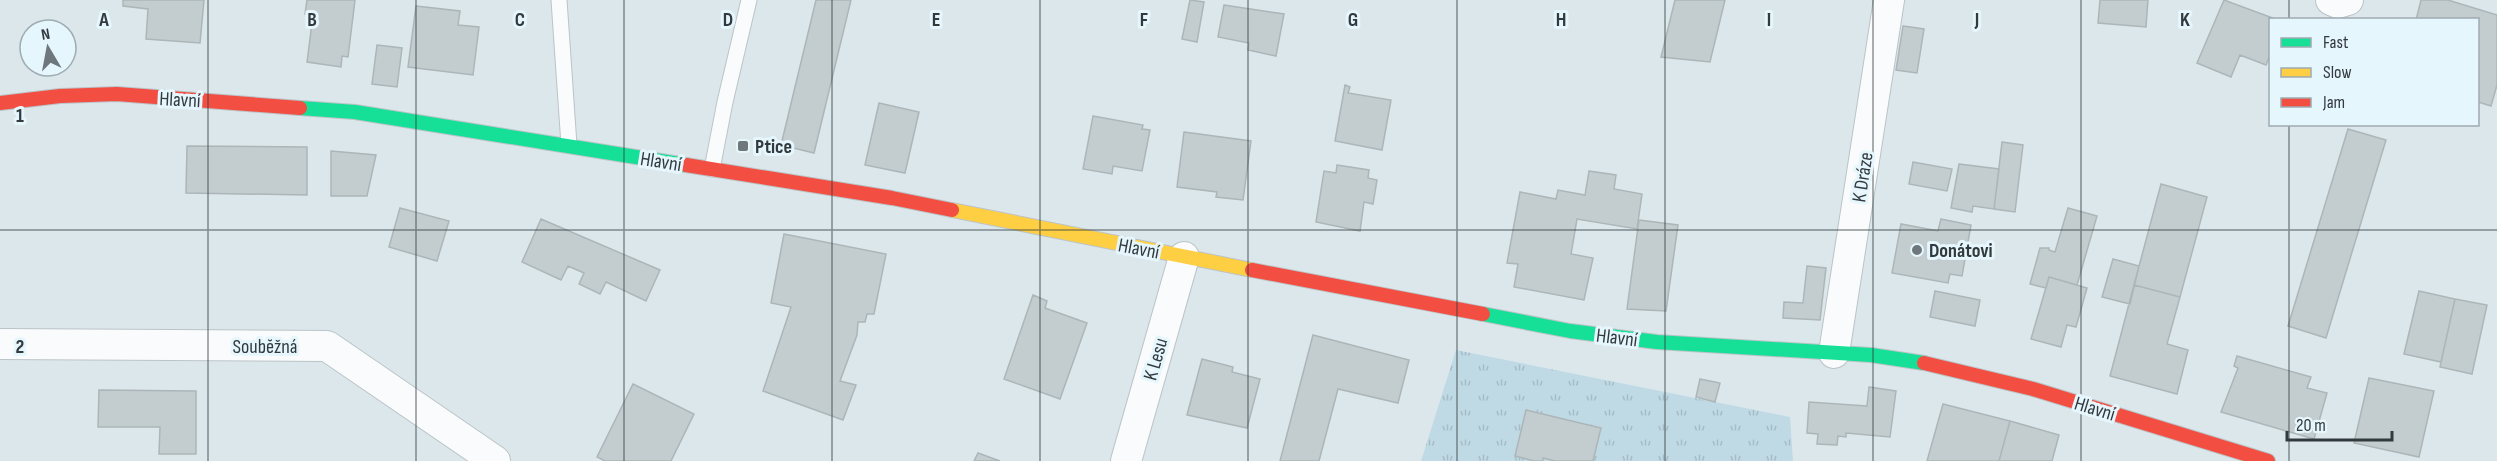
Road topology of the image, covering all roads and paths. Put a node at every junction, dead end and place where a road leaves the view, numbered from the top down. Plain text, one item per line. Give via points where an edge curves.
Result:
1 (560, 0) edge
2 (749, 0) edge
3 (1889, 0) edge
4 (2331, 0) edge
5 (2348, 0) edge
6 (0, 103) edge
7 (569, 145) junction
8 (712, 169) junction
9 (1184, 257) junction
10 (0, 346) edge
11 (1834, 353) junction
12 (495, 461) edge
13 (1126, 461) edge
14 (2268, 461) edge

1 - 7 lane
2 - 8 lane
3 - 11 street, K Dráze
4 - 5 street
6 - 7 main road, Hlavní via 85,94 252,103 355,112
7 - 8 main road, Hlavní
8 - 9 main road, Hlavní via 892,198
9 - 11 main road, Hlavní via 1570,331 1657,342
9 - 13 street, K Lesu
10 - 12 street, Souběžná via 327,346
11 - 14 main road, Hlavní via 1918,362 2033,388

